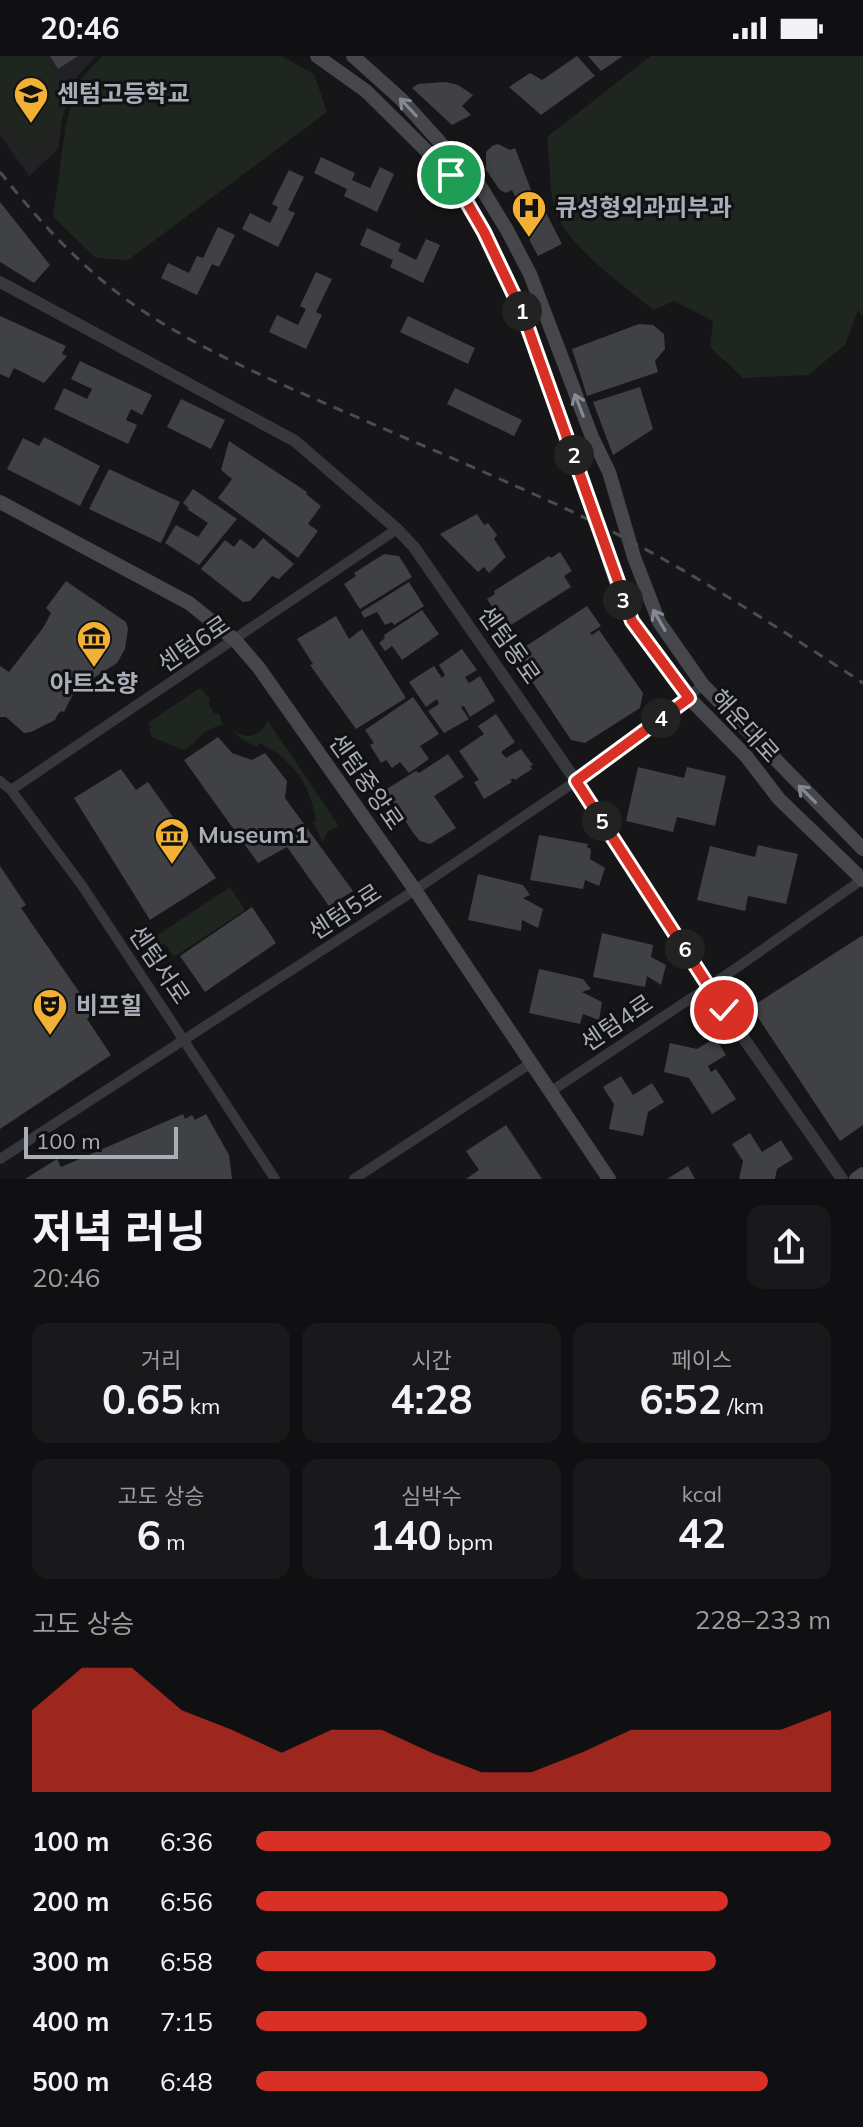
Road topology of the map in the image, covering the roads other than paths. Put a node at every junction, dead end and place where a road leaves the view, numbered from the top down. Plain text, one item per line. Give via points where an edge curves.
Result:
1 (317, 56) edge
2 (353, 56) edge
3 (0, 282) edge
4 (0, 502) edge
5 (397, 529) junction
6 (235, 640) junction
7 (703, 685) junction
8 (689, 698) junction
9 (0, 781) edge
10 (576, 781) junction
11 (11, 790) junction
12 (863, 849) edge
13 (863, 879) edge
14 (415, 890) junction
15 (709, 986) junction
16 (186, 1041) junction
17 (531, 1063) junction
18 (550, 1092) junction
19 (0, 1159) edge
20 (863, 1174) edge
21 (275, 1179) edge
22 (354, 1179) edge
23 (609, 1179) edge
24 (842, 1179) edge
25 (856, 1179) edge

1 - 8 main road, 해운대로 via 366,91 451,175 523,314 632,621
7 -> 2 main road, 해운대로 via 649,600 609,472 530,274 507,230 482,189 401,99
3 - 5 street, 센텀동로 via 295,441
4 - 6 main road, 센텀중앙로 via 189,603
5 - 6 street, 센텀6로
5 - 10 street, 센텀동로
6 - 11 street, 센텀6로
6 - 14 main road, 센텀중앙로
7 - 8 street, 센텀5로
12 -> 7 main road, 해운대로
8 - 10 street, 센텀5로
8 - 13 main road, 해운대로 via 779,799
9 - 11 street, 센텀서로
10 - 14 street, 센텀5로
10 - 15 street, 센텀동로
11 - 16 street, 센텀서로
13 - 15 street, 센텀4로
14 - 16 street, 센텀5로
14 - 17 main road, 센텀중앙로
15 - 18 street, 센텀4로
15 - 24 street, 센텀동로
16 - 19 street, 센텀5로
16 - 21 street, 센텀서로
17 - 18 main road, 센텀중앙로
17 - 22 street
18 - 23 main road, 센텀중앙로
20 - 25 main road

